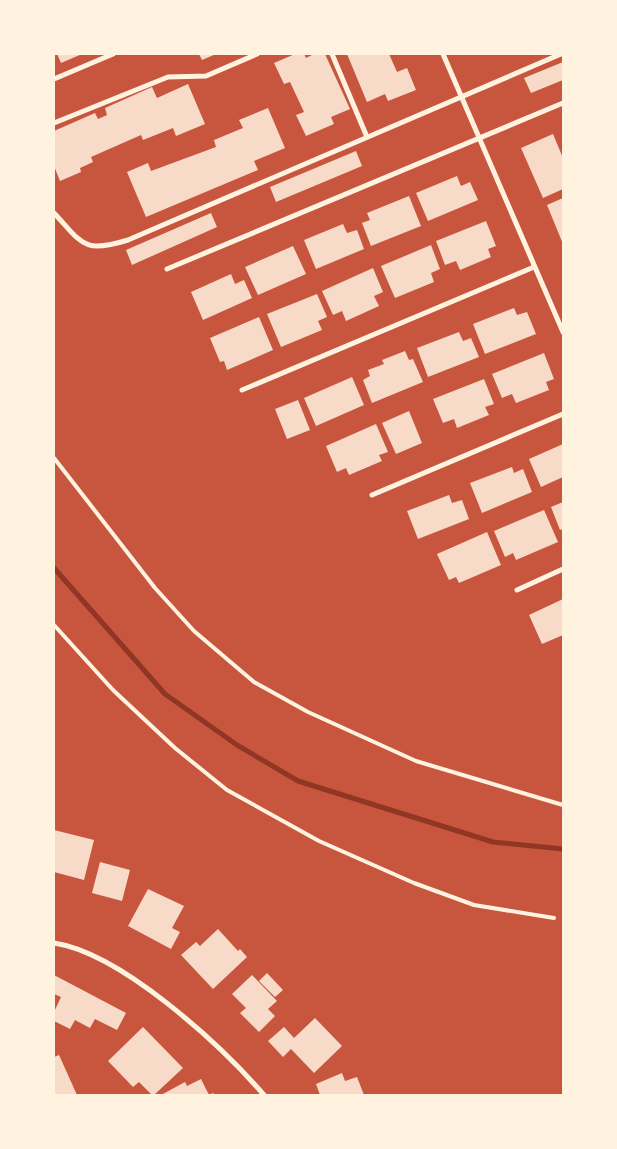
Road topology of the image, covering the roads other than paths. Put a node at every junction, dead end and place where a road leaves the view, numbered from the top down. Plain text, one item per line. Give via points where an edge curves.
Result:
1 (113, 54) edge
2 (257, 54) edge
3 (332, 54) edge
4 (443, 54) edge
5 (561, 54) edge
6 (552, 55) edge
7 (54, 79) edge
8 (462, 97) junction
9 (563, 103) edge
10 (54, 123) edge
11 (367, 137) junction
12 (480, 138) junction
13 (54, 212) edge
14 (534, 267) junction
15 (167, 269) dead end
16 (563, 332) edge
17 (242, 390) dead end
18 (563, 414) edge
19 (54, 458) edge
20 (372, 495) dead end
21 (563, 569) edge
22 (517, 590) dead end
23 (54, 626) edge
24 (563, 805) edge
25 (554, 918) dead end
26 (54, 943) edge
27 (264, 1095) edge

1 - 7 street
2 - 10 street via 206,76 168,77
3 - 11 street
4 - 8 street
5 - 6 street
6 - 8 street
8 - 11 street
8 - 12 street
9 - 12 street
11 - 13 street via 107,247 98,248 82,242
12 - 14 street
12 - 15 street
14 - 16 street
14 - 17 street
18 - 20 street
19 - 24 lane via 155,588 194,631 254,682 308,712 416,761
21 - 22 street
23 - 25 lane via 113,690 175,748 227,790 319,842 414,883 474,905
26 - 27 street via 78,948 131,977 177,1012

